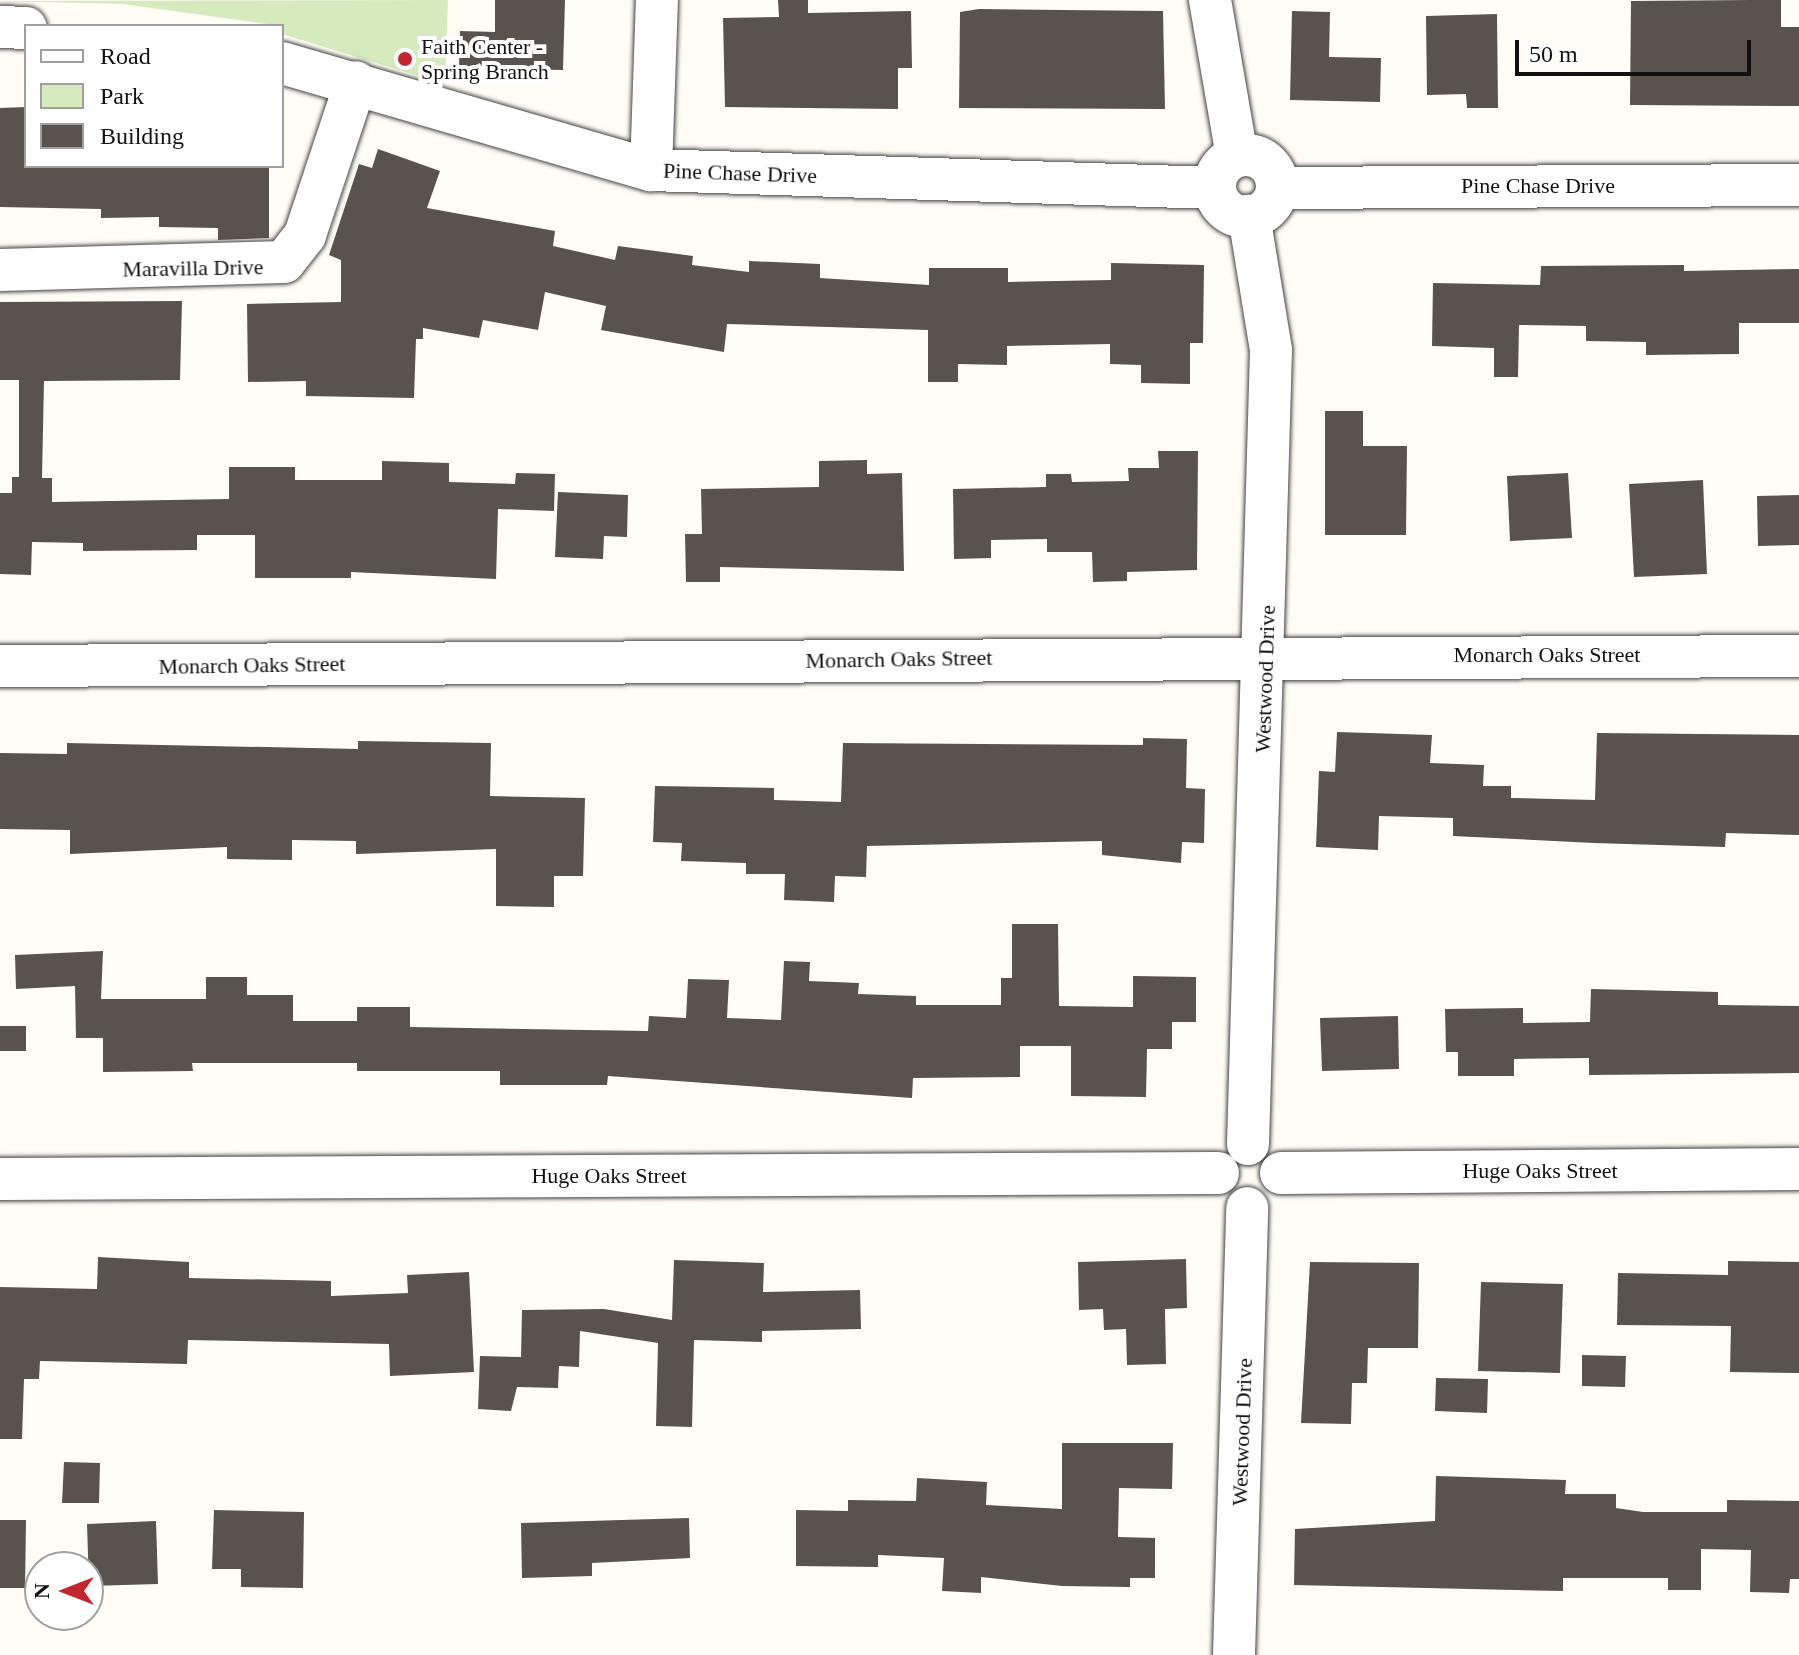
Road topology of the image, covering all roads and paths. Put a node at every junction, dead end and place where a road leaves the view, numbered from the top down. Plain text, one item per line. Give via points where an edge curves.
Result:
1 (657, 0) edge
2 (1210, 0) edge
3 (0, 27) edge
4 (24, 28) edge
5 (284, 64) edge
6 (356, 82) junction
7 (651, 170) junction
8 (1226, 172) junction
9 (1799, 185) edge
10 (1264, 202) junction
11 (0, 270) edge
12 (1266, 655) junction
13 (1799, 656) edge
14 (0, 666) edge
15 (1248, 1144) junction
16 (1799, 1169) edge
17 (1218, 1173) junction
18 (1281, 1173) junction
19 (0, 1179) edge
20 (1247, 1208) junction
21 (1234, 1655) edge

1 - 7 street
2 - 8 street
3 - 4 street
5 - 6 street, Pine Chase Drive
6 - 7 street, Pine Chase Drive
6 - 11 street, Maravilla Drive via 305,235 284,262
7 - 8 street, Pine Chase Drive
8 - 10 street via 1223,208
8 - 10 street via 1270,166
9 - 10 street, Pine Chase Drive
10 - 12 street, Westwood Drive via 1271,350
12 - 13 street, Monarch Oaks Street
12 - 14 street, Monarch Oaks Street
12 - 15 street, Westwood Drive
15 - 17 street via 1229,1149
15 - 18 street via 1273,1151
16 - 18 street, Huge Oaks Street
17 - 19 street, Huge Oaks Street
17 - 20 street via 1227,1199
18 - 20 street via 1273,1199
20 - 21 street, Westwood Drive

